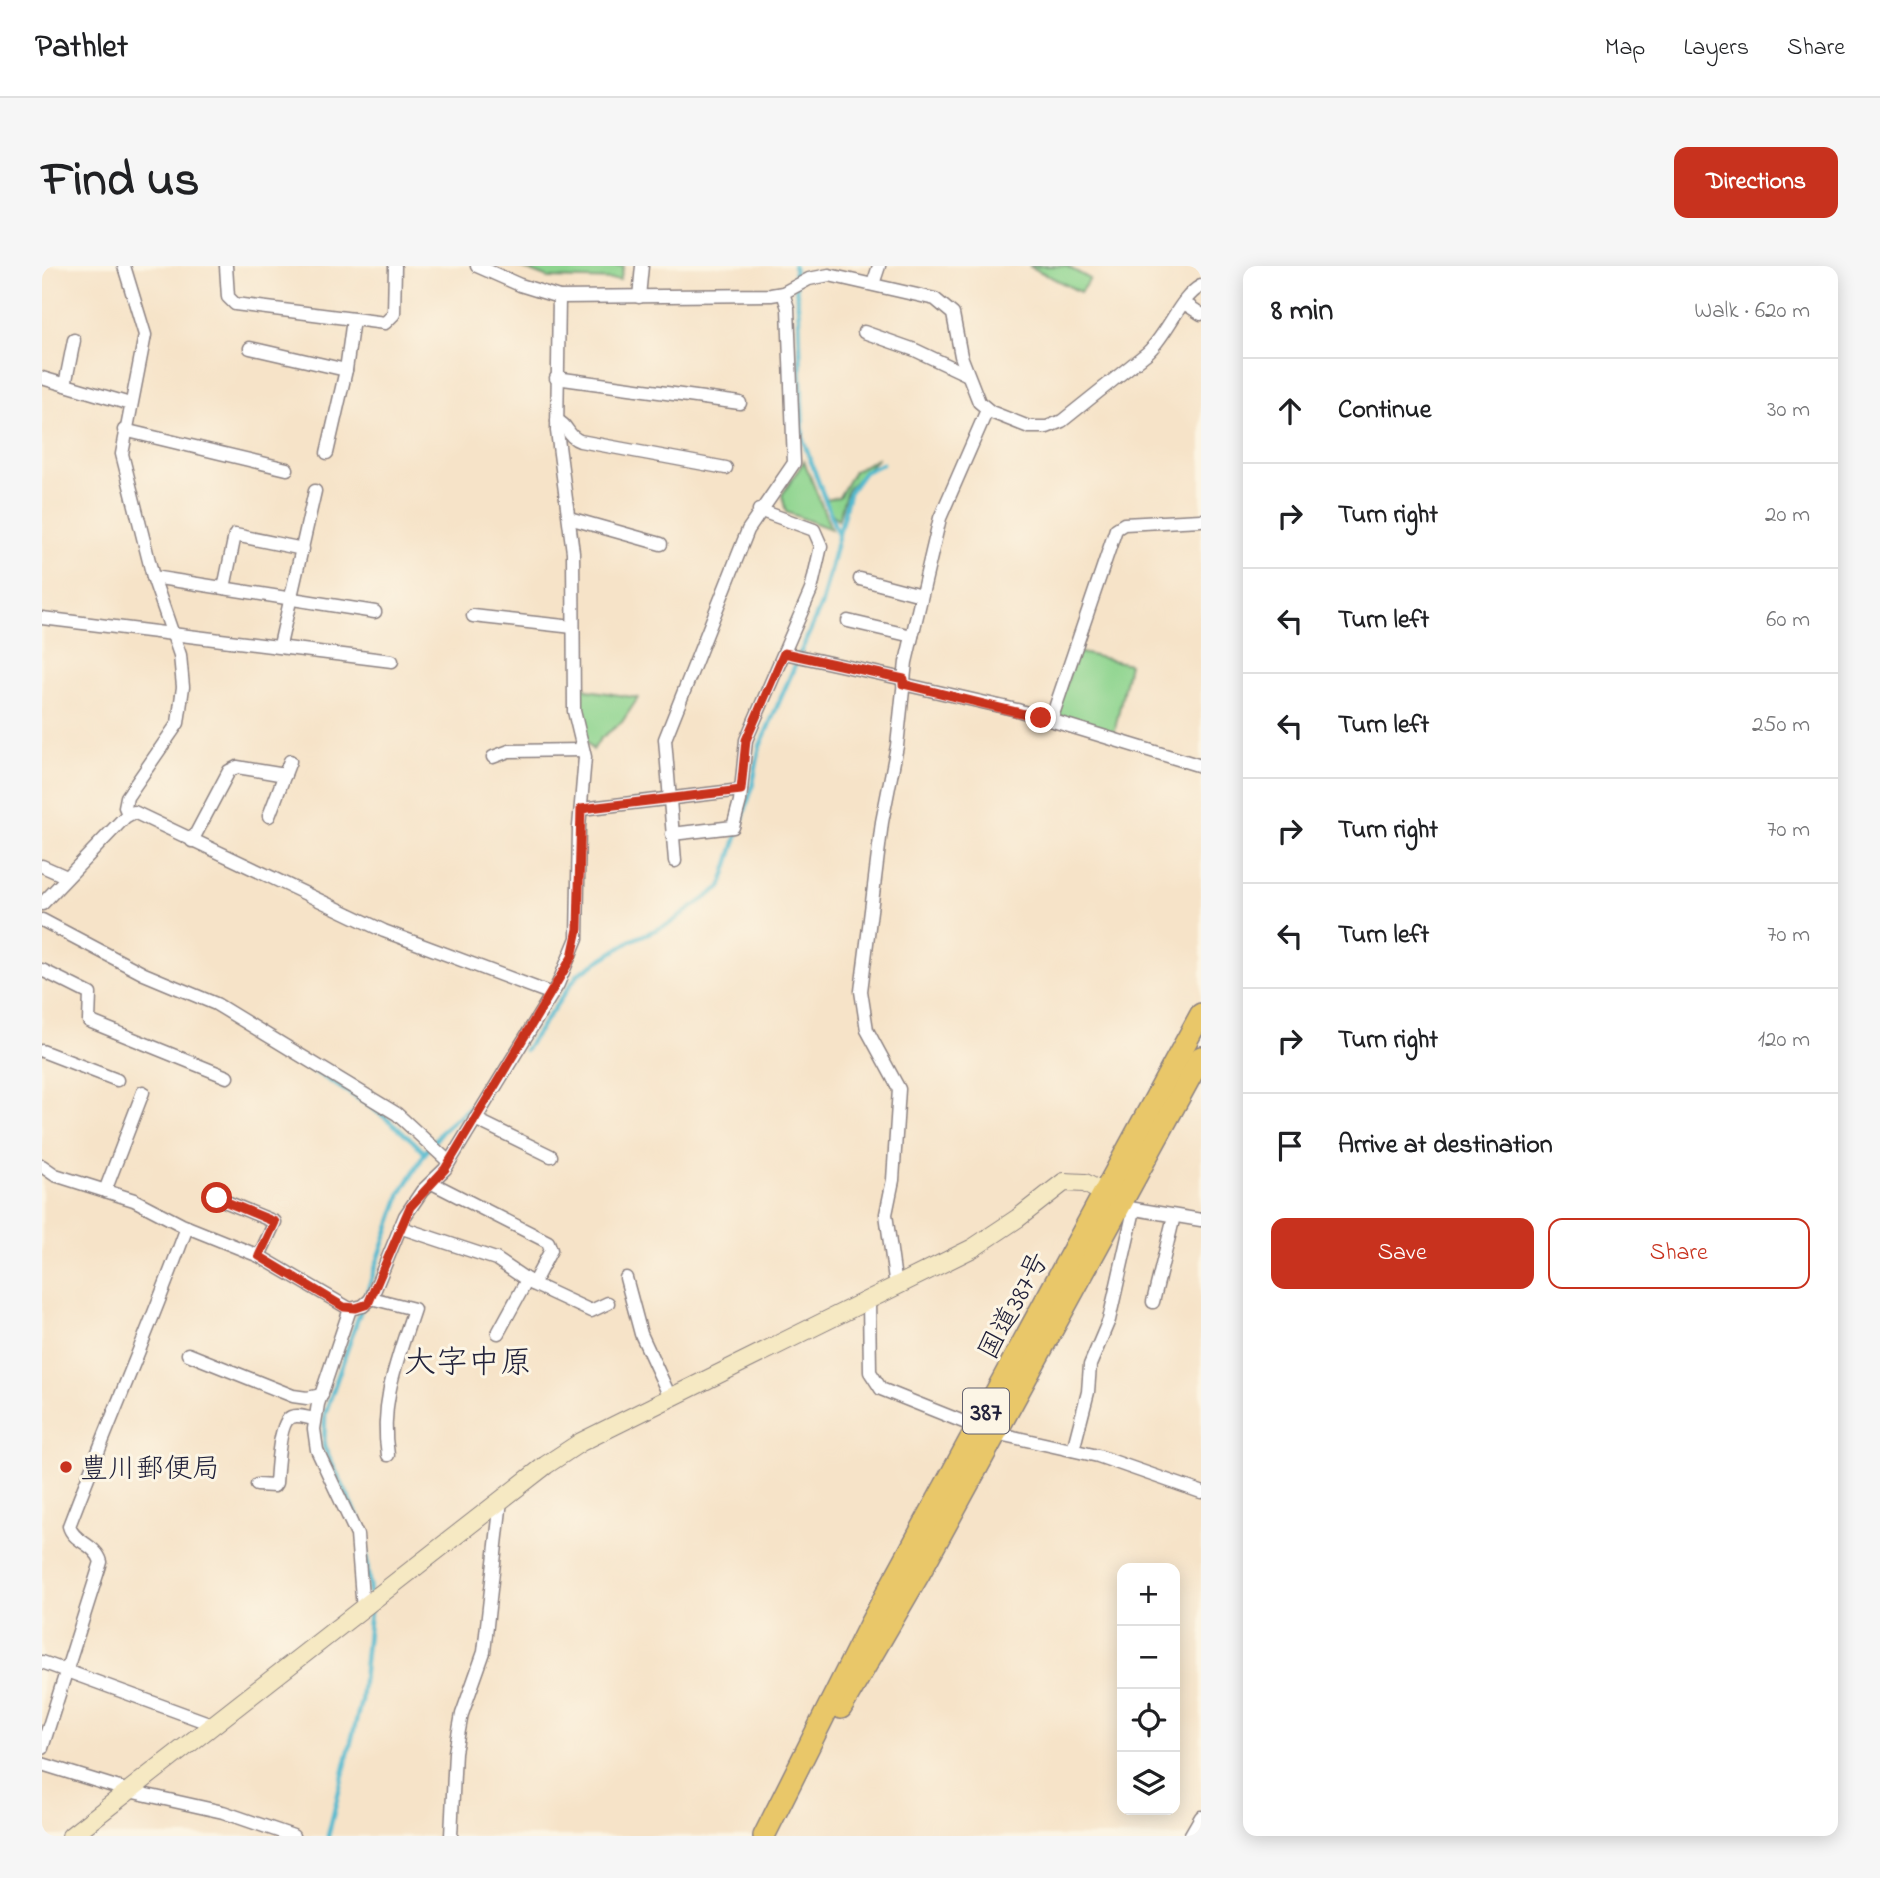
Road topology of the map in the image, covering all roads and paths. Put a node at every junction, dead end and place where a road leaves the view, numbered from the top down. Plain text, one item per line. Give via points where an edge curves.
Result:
1 (124, 266) edge
2 (226, 266) edge
3 (395, 266) edge
4 (477, 266) edge
5 (642, 266) edge
6 (878, 266) edge
7 (807, 272) edge
8 (873, 284) junction
9 (1201, 286) edge
10 (783, 293) junction
11 (559, 297) junction
12 (639, 297) junction
13 (1184, 303) junction
14 (1201, 314) edge
15 (353, 319) junction
16 (864, 332) dead end
17 (74, 340) dead end
18 (250, 348) dead end
19 (346, 370) junction
20 (966, 374) junction
21 (42, 378) edge
22 (556, 378) junction
23 (65, 385) junction
24 (740, 403) dead end
25 (130, 404) junction
26 (988, 410) junction
27 (557, 421) junction
28 (124, 430) junction
29 (327, 453) dead end
30 (726, 468) dead end
31 (287, 469) dead end
32 (316, 491) dead end
33 (760, 510) junction
34 (569, 518) junction
35 (1201, 520) edge
36 (661, 544) dead end
37 (303, 549) junction
38 (153, 577) junction
39 (860, 579) dead end
40 (224, 588) junction
41 (921, 596) junction
42 (292, 600) junction
43 (374, 612) dead end
44 (473, 617) dead end
45 (42, 618) edge
46 (848, 621) dead end
47 (573, 627) junction
48 (172, 633) junction
49 (912, 636) junction
50 (280, 645) junction
51 (784, 653) junction
52 (392, 661) dead end
53 (903, 681) junction
54 (1051, 720) junction
55 (583, 750) junction
56 (493, 757) dead end
57 (290, 761) dead end
58 (1201, 766) edge
59 (285, 775) junction
60 (741, 790) junction
61 (668, 799) junction
62 (581, 809) junction
63 (128, 814) junction
64 (269, 816) dead end
65 (672, 834) junction
66 (192, 841) junction
67 (675, 861) dead end
68 (42, 866) edge
69 (67, 877) junction
70 (42, 904) edge
71 (42, 920) edge
72 (42, 970) edge
73 (552, 994) junction
74 (1201, 1014) edge
75 (42, 1051) edge
76 (1201, 1057) edge
77 (227, 1077) dead end
78 (117, 1080) dead end
79 (143, 1092) dead end
80 (475, 1119) junction
81 (551, 1157) dead end
82 (449, 1162) junction
83 (42, 1166) edge
84 (432, 1183) junction
85 (105, 1191) junction
86 (217, 1198) dead end
87 (1120, 1202) junction
88 (1174, 1216) junction
89 (1201, 1220) edge
90 (187, 1227) junction
91 (399, 1227) junction
92 (259, 1256) junction
93 (626, 1278) dead end
94 (530, 1282) junction
95 (896, 1287) junction
96 (372, 1298) junction
97 (869, 1301) junction
98 (1153, 1302) dead end
99 (608, 1303) dead end
100 (350, 1309) junction
101 (498, 1333) dead end
102 (188, 1354) dead end
103 (321, 1395) junction
104 (670, 1396) junction
105 (314, 1419) junction
106 (987, 1430) junction
107 (1073, 1450) junction
108 (388, 1455) dead end
109 (257, 1485) dead end
110 (1201, 1492) edge
111 (501, 1500) junction
112 (370, 1604) junction
113 (42, 1662) edge
114 (67, 1670) junction
115 (214, 1725) junction
116 (42, 1748) edge
117 (42, 1764) edge
118 (129, 1791) junction
119 (1201, 1817) edge
120 (71, 1836) edge
121 (293, 1836) edge
122 (451, 1836) edge
123 (764, 1836) edge
124 (1190, 1836) edge

1 - 25 street via 145,335
2 - 15 street via 228,297 235,304
3 - 15 street via 394,314 385,323
4 - 11 street
5 - 12 street
6 - 8 street
7 - 8 street
7 - 10 street
8 - 20 street via 947,306 955,319
9 - 13 street
10 - 12 street
10 - 33 street via 788,308 794,460
11 - 12 street
11 - 22 street
13 - 14 street
13 - 26 street via 1154,347 1062,421 1029,427
15 - 19 street
16 - 20 street
17 - 23 street
18 - 19 street
19 - 29 street
20 - 26 street via 979,402
21 - 23 street
22 - 24 street
22 - 27 street
23 - 25 street
25 - 28 street
26 - 41 street via 940,518
27 - 30 street via 577,440
27 - 34 street
28 - 31 street
28 - 38 street via 127,483
32 - 37 street
33 - 51 street via 810,527 821,543 811,590
33 - 61 street via 668,731 664,747
34 - 36 street
34 - 47 street
35 - 54 street via 1124,524 1116,529
37 - 40 street via 235,535
37 - 42 street
38 - 40 street
38 - 48 street
39 - 41 street
40 - 42 street
41 - 49 street
42 - 43 street
42 - 50 street
44 - 47 street
45 - 48 street
46 - 49 street
47 - 55 street via 574,711
48 - 50 street
48 - 63 street via 183,674 181,716 127,797
49 - 53 street
50 - 52 street
51 - 53 street
51 - 60 street via 746,740
53 - 54 street
53 - 95 street via 861,1000 867,1030 898,1086 886,1214
54 - 58 street
55 - 56 street via 509,751
55 - 62 street
57 - 59 street
59 - 64 street
59 - 66 street via 237,767 229,771
60 - 61 street
60 - 65 street via 733,827
61 - 62 street
61 - 65 street
62 - 73 street via 577,938
63 - 66 street via 138,813
63 - 69 street
65 - 67 street
66 - 73 street via 384,931
68 - 69 street
69 - 70 street
71 - 82 street via 144,974 216,1004 397,1114
72 - 77 street via 90,994 89,1021
73 - 80 street
74 - 87 highway, 国道387号 / 387
75 - 78 street
76 - 87 highway, 国道387号 / 387
79 - 85 street
80 - 81 street
80 - 82 street
82 - 84 street
83 - 85 street via 55,1175
84 - 91 street
84 - 94 street via 548,1242 551,1250
85 - 90 street via 148,1206
86 - 92 street via 275,1222
87 - 88 street
87 - 95 street via 1085,1183 1064,1182 987,1240
87 - 106 highway, 国道387号 / 387
87 - 107 street via 1109,1321 1090,1365
88 - 89 street
88 - 98 street
90 - 92 street
90 - 114 street via 69,1527 97,1552 101,1562
91 - 94 street via 496,1259
91 - 96 street
92 - 100 street
93 - 104 street via 641,1335
94 - 99 street via 591,1311
94 - 101 street
95 - 97 street
96 - 100 street
96 - 108 street via 414,1309 383,1421
97 - 104 street
97 - 106 street via 870,1372 878,1387
100 - 103 street
102 - 103 street via 293,1396
103 - 105 street
104 - 111 street via 581,1442
105 - 109 street via 287,1419 276,1483
105 - 112 street via 317,1450 357,1535
106 - 107 street
106 - 123 highway, 国道387号 / 387 via 869,1626
107 - 110 street
111 - 112 street
111 - 122 street via 484,1652 462,1714 455,1752
112 - 115 street
113 - 114 street
114 - 115 street
114 - 116 street
115 - 118 street
117 - 118 street
118 - 120 street
118 - 121 street via 223,1812
119 - 124 street

